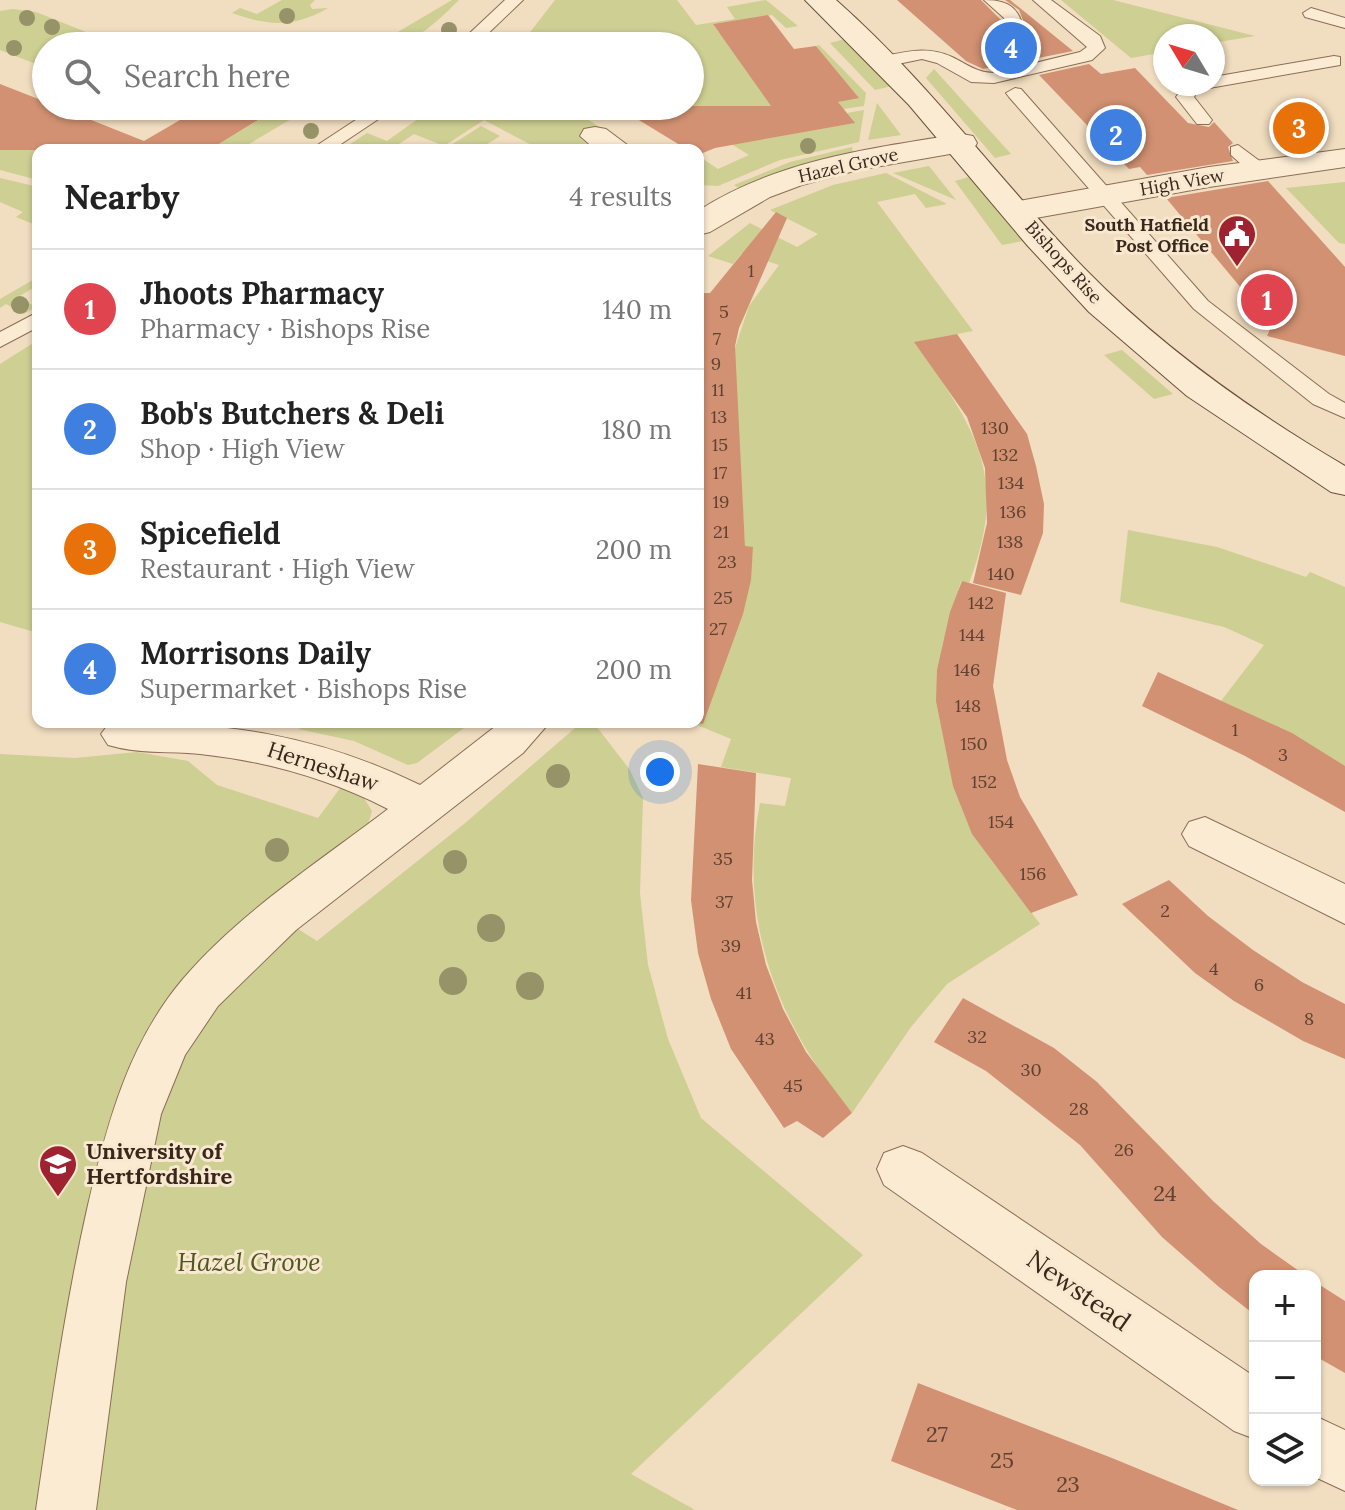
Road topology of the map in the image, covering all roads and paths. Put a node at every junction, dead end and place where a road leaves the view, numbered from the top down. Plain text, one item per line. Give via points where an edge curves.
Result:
1 (515, 0) edge
2 (822, 0) edge
3 (992, 0) edge
4 (1041, 0) edge
5 (1311, 13) dead end
6 (1345, 23) edge
7 (1002, 28) dead end
8 (480, 32) edge
9 (941, 40) dead end
10 (922, 54) junction
11 (888, 61) junction
12 (1334, 61) dead end
13 (1225, 80) edge
14 (1015, 93) dead end
15 (1186, 96) edge
16 (367, 120) edge
17 (1203, 120) dead end
18 (962, 143) junction
19 (329, 144) edge
20 (1345, 158) edge
21 (1107, 195) junction
22 (1019, 211) junction
23 (704, 213) edge
24 (32, 322) edge
25 (0, 341) edge
26 (1345, 411) edge
27 (1345, 483) edge
28 (522, 728) edge
29 (123, 734) dead end
30 (424, 807) junction
31 (1205, 834) dead end
32 (1345, 905) edge
33 (903, 1169) dead end
34 (1249, 1407) edge
35 (1321, 1448) edge
36 (1345, 1462) edge
37 (66, 1510) edge

1 - 8 lane
2 - 11 street, Bishops Rise
3 - 7 lane via 1012,16 1014,24
4 - 10 lane via 1094,40 1096,48 1086,56 994,78 977,78
5 - 6 lane
9 - 10 lane
10 - 11 lane
11 - 18 street, Bishops Rise
12 - 13 lane
14 - 21 lane
15 - 17 lane
16 - 19 lane
18 - 22 street, Bishops Rise
18 - 23 street, Hazel Grove via 809,171
20 - 21 street, High View via 1248,160
21 - 22 street, High View
21 - 26 lane via 1201,305 1321,399
22 - 27 street, Bishops Rise via 1069,272 1131,334 1273,441
24 - 25 lane
28 - 30 street
29 - 30 street, Herneshaw via 221,738 301,755 383,785
30 - 37 street via 279,917 201,992 164,1045 135,1114 102,1267
31 - 32 street
33 - 34 street, Newstead
35 - 36 street

